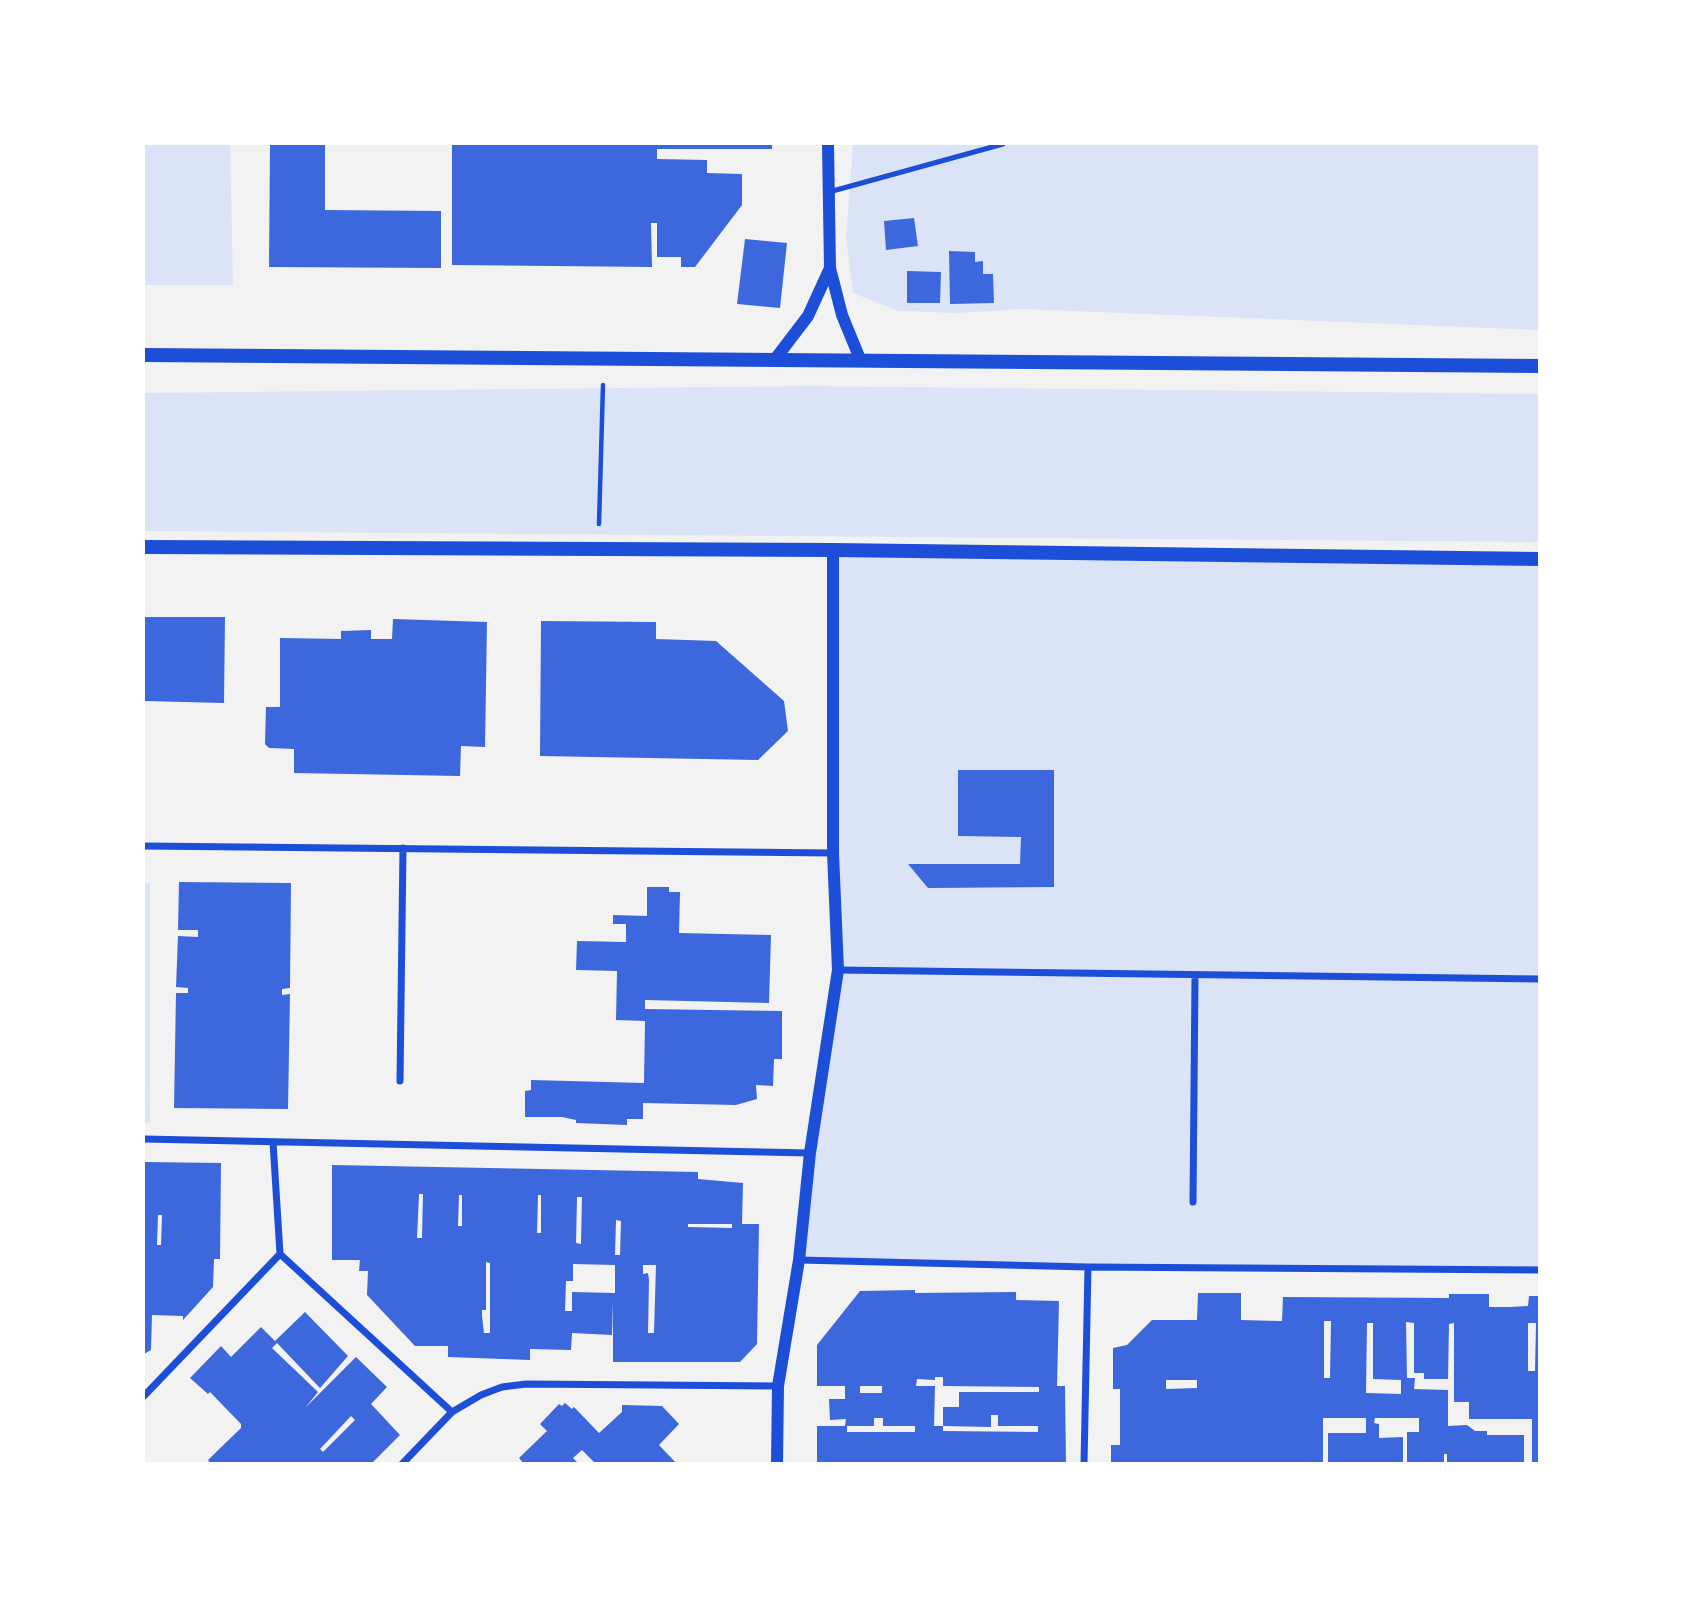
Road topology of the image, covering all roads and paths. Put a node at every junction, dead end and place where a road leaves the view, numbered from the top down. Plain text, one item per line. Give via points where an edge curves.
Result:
1 (828, 144) edge
2 (1003, 144) edge
3 (829, 192) junction
4 (830, 268) junction
5 (144, 355) edge
6 (604, 358) junction
7 (776, 358) junction
8 (860, 359) junction
9 (1539, 366) edge
10 (144, 547) edge
11 (598, 549) junction
12 (833, 550) junction
13 (1539, 559) edge
14 (144, 845) edge
15 (403, 848) junction
16 (833, 853) junction
17 (838, 971) junction
18 (1195, 977) junction
19 (1539, 979) edge
20 (400, 1081) dead end
21 (144, 1139) edge
22 (273, 1142) junction
23 (810, 1153) junction
24 (1193, 1202) dead end
25 (280, 1254) junction
26 (799, 1259) junction
27 (1088, 1267) junction
28 (1539, 1270) edge
29 (778, 1386) junction
30 (144, 1396) edge
31 (452, 1412) junction
32 (402, 1464) edge
33 (777, 1464) edge
34 (1084, 1464) edge

1 - 3 street
2 - 3 lane
3 - 4 street
4 - 7 street via 807,316
4 - 8 street
5 - 6 main road
6 - 7 main road
6 - 11 path
7 - 8 main road
8 - 9 main road
10 - 11 main road
11 - 12 main road
12 - 13 main road
12 - 16 street
14 - 15 street
15 - 16 street
15 - 20 street
16 - 17 street
17 - 18 street
17 - 23 street
18 - 19 street
18 - 24 street
21 - 22 street
22 - 23 street
22 - 25 street
23 - 26 street
25 - 30 street
25 - 31 street
26 - 27 street
26 - 29 street
27 - 28 street
27 - 34 street
29 - 31 street via 526,1384 481,1395
29 - 33 street
31 - 32 street

